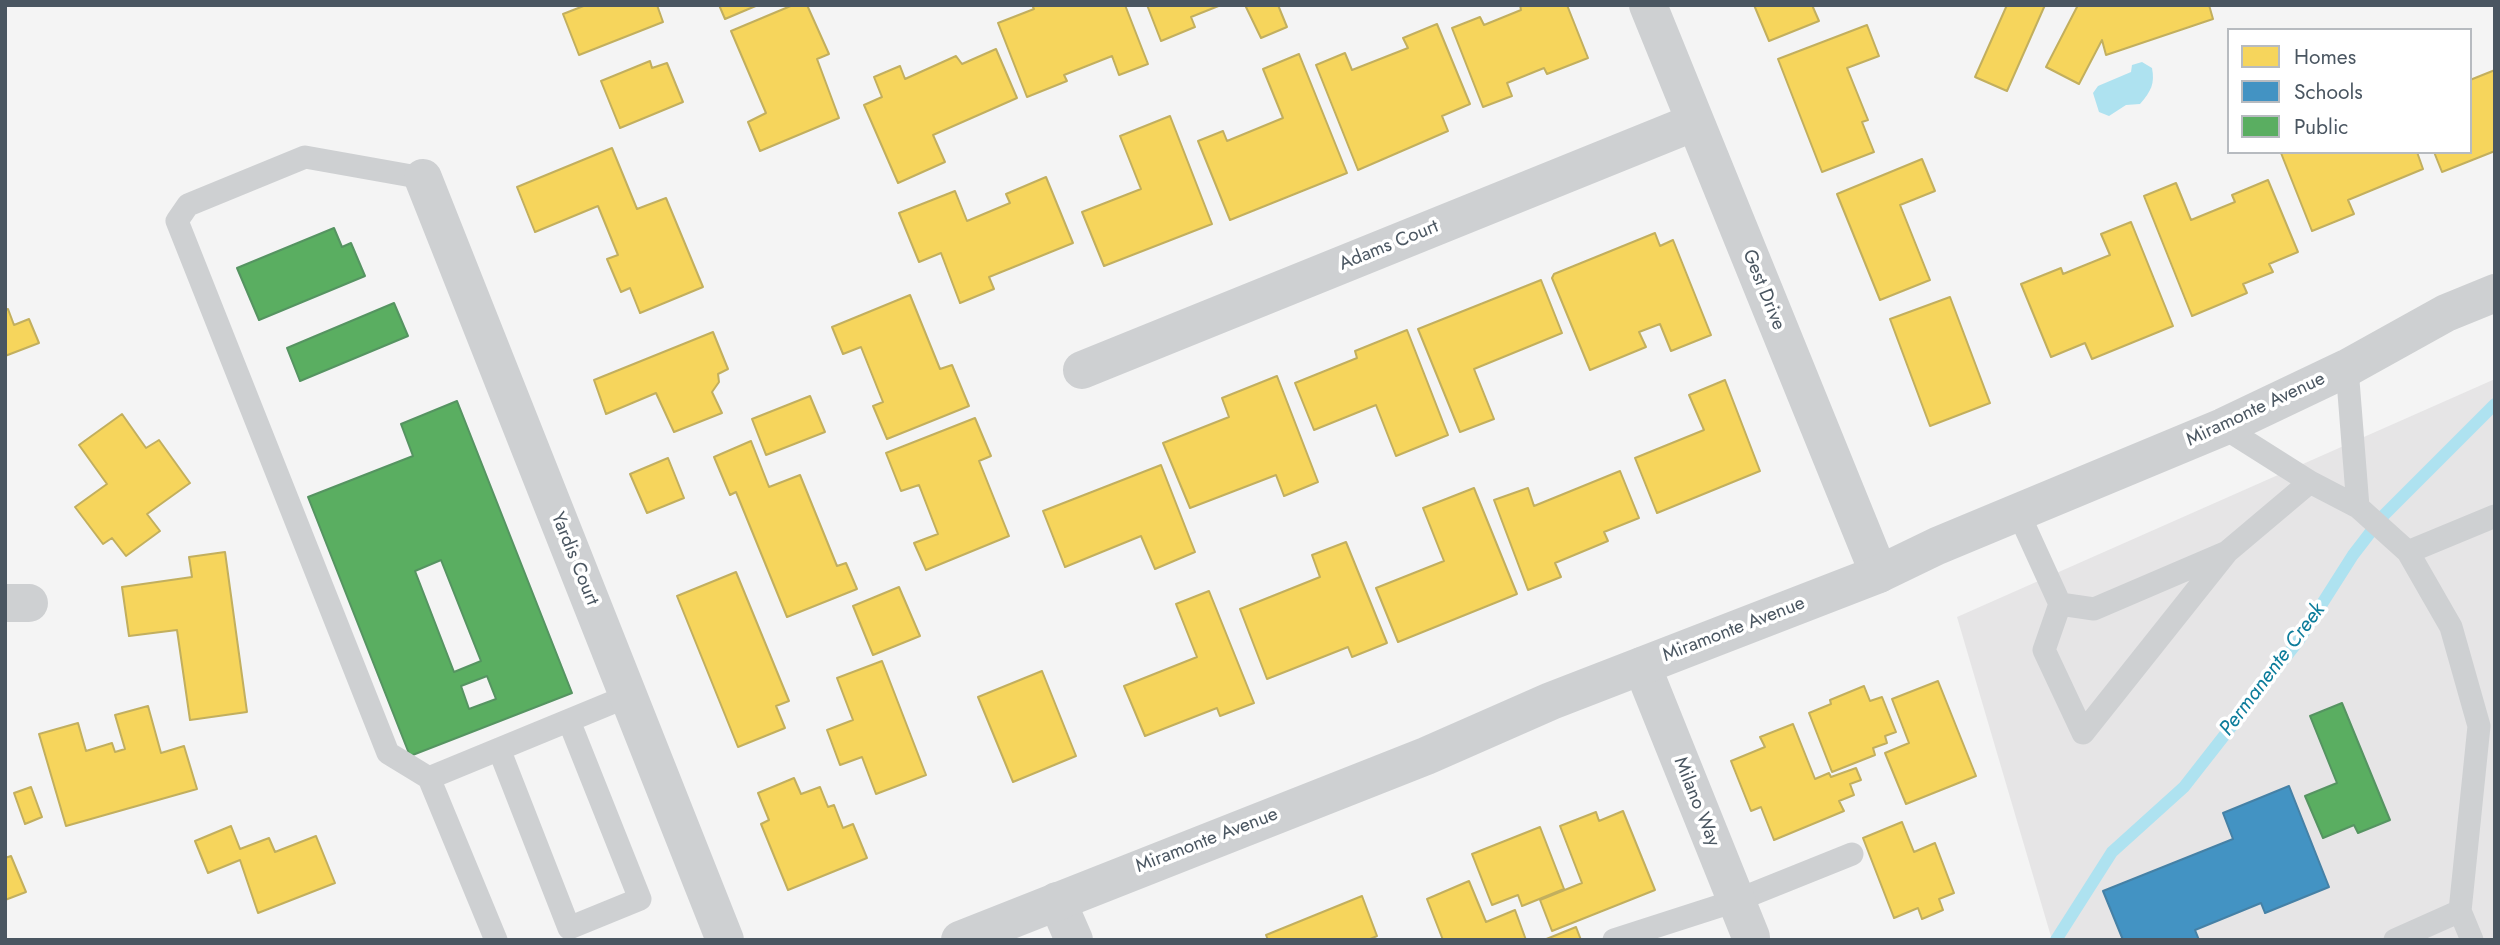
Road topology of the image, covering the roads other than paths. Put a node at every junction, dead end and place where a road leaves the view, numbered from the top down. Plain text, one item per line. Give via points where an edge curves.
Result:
1 (1648, 5) edge
2 (1695, 122) junction
3 (423, 178) joint
4 (2495, 293) edge
5 (2347, 369) junction
6 (1082, 370) dead end
7 (2223, 427) junction
8 (2310, 482) junction
9 (2362, 510) junction
10 (2018, 512) junction
11 (2495, 516) edge
12 (2227, 552) junction
13 (2408, 552) junction
14 (1879, 574) junction
15 (2060, 604) junction
16 (1642, 666) junction
17 (628, 696) junction
18 (569, 721) junction
19 (499, 749) junction
20 (429, 778) junction
21 (1852, 854) dead end
22 (1057, 901) junction
23 (1735, 901) junction
24 (2460, 911) junction
25 (1751, 937) dead end
26 (496, 940) edge
27 (725, 940) edge
28 (960, 940) edge
29 (1074, 940) edge
30 (1614, 940) edge
31 (2395, 940) edge
32 (2472, 940) edge

1 - 2 street, Gest Drive
2 - 6 street, Adams Court
2 - 14 street, Gest Drive
3 - 17 street, Yardis Court
3 - 20 lane via 305,157 188,205 177,221 388,753
4 - 5 street, Miramonte Avenue via 2424,324
5 - 7 street, Miramonte Avenue
5 - 9 lane
7 - 8 lane
7 - 10 street, Miramonte Avenue
8 - 9 lane
8 - 12 lane
9 - 13 lane
10 - 14 street, Miramonte Avenue
10 - 15 lane
11 - 13 lane
12 - 15 lane via 2094,609
12 - 15 lane via 2082,733 2044,650
13 - 24 lane via 2451,627 2479,726
14 - 16 street, Miramonte Avenue
16 - 22 street, Miramonte Avenue
16 - 23 street, Milano Way
17 - 18 lane
17 - 27 street, Yardis Court
18 - 19 lane
18 - 19 lane via 640,899 569,928
19 - 20 lane
20 - 26 lane
21 - 23 lane
22 - 28 street, Miramonte Avenue
22 - 29 street
23 - 25 street, Milano Way
23 - 30 lane
24 - 31 lane
24 - 32 lane

